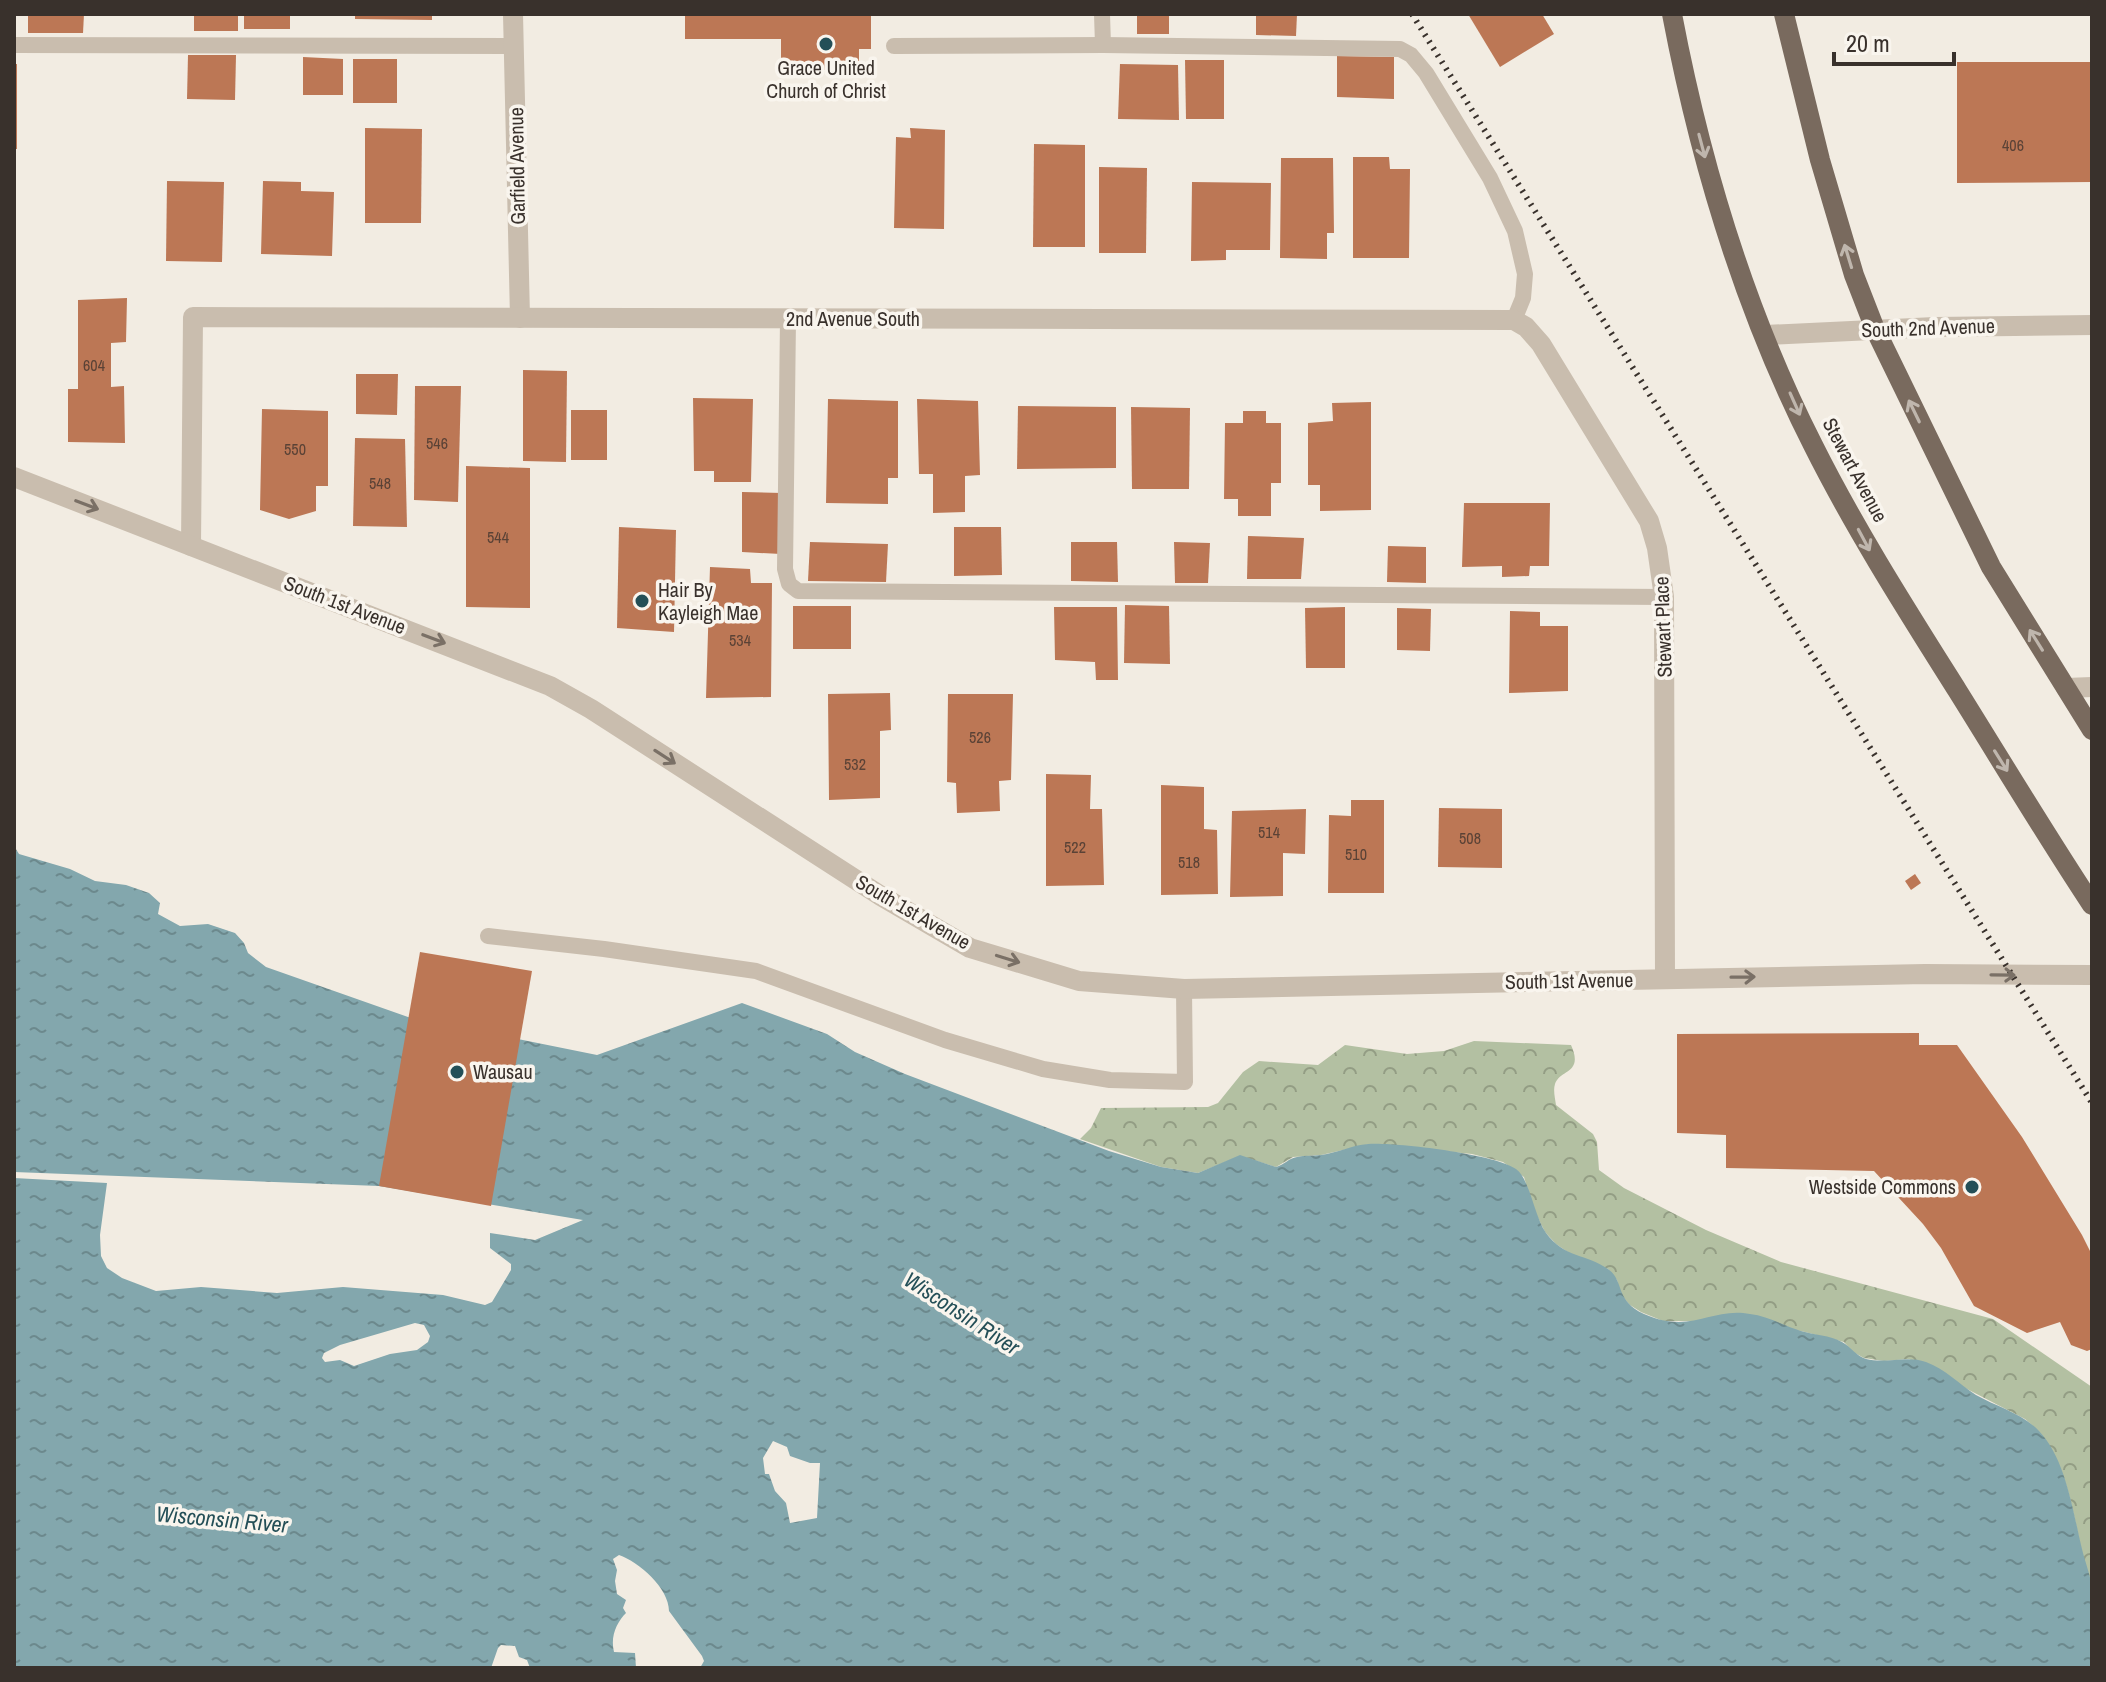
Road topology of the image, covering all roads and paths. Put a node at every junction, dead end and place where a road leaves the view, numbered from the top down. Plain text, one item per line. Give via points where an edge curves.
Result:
1 (513, 14) edge
2 (1102, 14) edge
3 (1672, 14) edge
4 (1784, 14) edge
5 (14, 45) edge
6 (1103, 45) junction
7 (514, 46) junction
8 (894, 46) dead end
9 (520, 318) junction
10 (788, 319) junction
11 (1514, 320) junction
12 (2092, 325) edge
13 (1875, 329) junction
14 (1765, 335) junction
15 (14, 477) edge
16 (191, 546) junction
17 (1664, 597) junction
18 (2092, 687) edge
19 (2066, 688) junction
20 (2092, 730) edge
21 (2092, 905) edge
22 (488, 936) dead end
23 (2092, 975) edge
24 (1665, 978) junction
25 (1184, 989) junction

1 - 7 street, Garfield Avenue
2 - 6 lane
3 -> 14 main road, Stewart Avenue via 1706,160
13 -> 4 main road via 1820,160
5 - 7 lane
6 - 8 lane
6 - 11 lane via 1374,48 1411,55 1490,178 1515,231 1525,274
7 - 9 street, Garfield Avenue
9 - 10 street, 2nd Avenue South
9 - 16 street, 2nd Avenue South via 193,317
10 - 11 street, 2nd Avenue South
10 - 17 lane via 785,569 789,584 798,591
11 - 17 street, Stewart Place via 1541,344 1649,521
12 - 13 street, South 2nd Avenue
13 - 14 street, South 2nd Avenue
19 -> 13 main road via 1991,567
14 -> 21 main road, Stewart Avenue via 1812,444 1875,560
15 -> 16 street, South 1st Avenue
16 -> 25 street, South 1st Avenue via 550,686 970,948 1079,981
17 - 24 street, Stewart Place
18 - 19 street
19 - 20 main road
22 - 25 lane via 756,971 996,1056 1110,1080 1185,1082
24 -> 23 street, South 1st Avenue
24 - 25 street, South 1st Avenue

